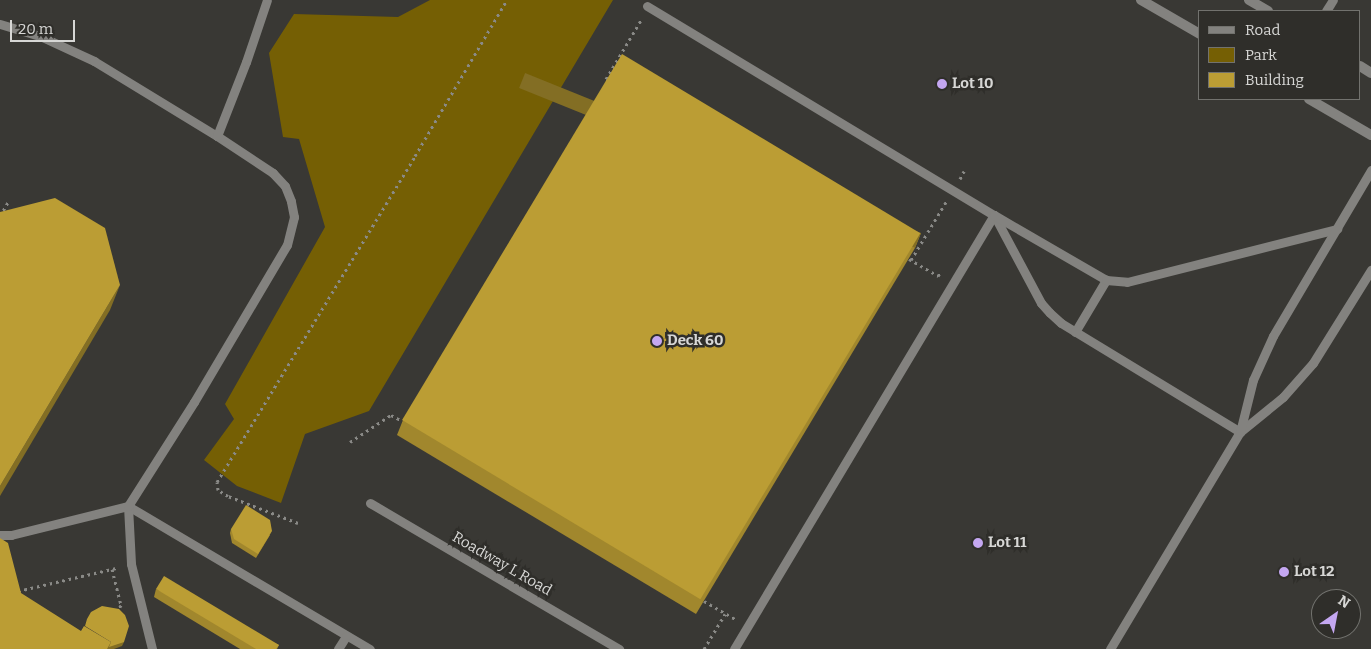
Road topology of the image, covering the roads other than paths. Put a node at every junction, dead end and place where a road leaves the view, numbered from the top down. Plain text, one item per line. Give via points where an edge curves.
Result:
1 (267, 0) edge
2 (1141, 0) edge
3 (1249, 0) edge
4 (647, 6) dead end
5 (1266, 10) edge
6 (0, 24) edge
7 (1198, 33) edge
8 (1311, 100) edge
9 (1371, 135) edge
10 (217, 136) junction
11 (1371, 170) edge
12 (994, 215) junction
13 (1337, 230) junction
14 (1371, 270) edge
15 (1106, 280) junction
16 (1075, 332) junction
17 (1240, 432) junction
18 (370, 503) dead end
19 (128, 506) junction
20 (0, 535) edge
21 (346, 636) junction
22 (152, 649) edge
23 (338, 649) edge
24 (370, 649) edge
25 (619, 649) edge
26 (734, 649) edge
27 (1110, 649) edge

1 - 10 lane
2 - 7 street
3 - 5 street
4 - 12 lane
6 - 10 lane via 40,36 94,61
8 - 9 street
10 - 19 lane via 273,173 285,186 294,218 291,233 270,276
11 - 13 lane
12 - 15 lane
12 - 16 lane via 1041,303
12 - 26 lane
13 - 15 lane via 1127,282
13 - 17 lane via 1273,336 1253,380
14 - 17 lane via 1313,363 1282,398
15 - 16 lane
16 - 17 lane
17 - 27 lane
18 - 25 lane, Roadway L Road
19 - 20 lane
19 - 21 lane
19 - 22 lane via 131,564
21 - 23 lane
21 - 24 lane

